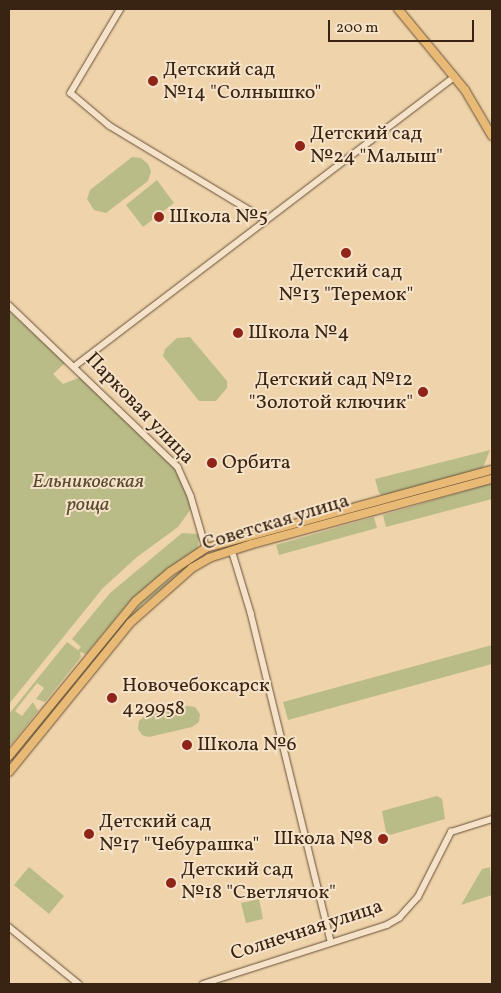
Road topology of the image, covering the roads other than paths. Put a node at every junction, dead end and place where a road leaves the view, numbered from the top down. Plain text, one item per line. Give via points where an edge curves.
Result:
1 (121, 9) edge
2 (398, 9) edge
3 (405, 9) edge
4 (457, 76) junction
5 (492, 127) edge
6 (492, 136) edge
7 (266, 220) junction
8 (9, 305) edge
9 (76, 366) junction
10 (492, 470) edge
11 (492, 479) edge
12 (206, 548) junction
13 (232, 550) junction
14 (209, 558) junction
15 (9, 756) edge
16 (9, 772) edge
17 (492, 819) edge
18 (9, 927) edge
19 (331, 942) junction
20 (79, 984) edge
21 (202, 984) edge

1 - 7 street via 70,93 110,126
2 - 4 main road
3 - 4 main road
4 - 5 main road
4 - 6 main road
4 - 7 street
7 - 9 street
8 - 9 street, Парковая улица
9 - 12 street, Парковая улица via 178,467 191,496
10 - 12 main road, Советская улица
11 - 13 main road, Советская улица
12 - 14 main road, Парковая улица
12 - 15 main road, Советская улица via 170,572 136,601
13 - 14 main road, Советская улица
13 - 19 street
14 - 16 main road, Советская улица via 140,612
17 - 19 street, Солнечная улица via 451,832 418,897 399,918 387,925
18 - 20 street
19 - 21 street, Солнечная улица

